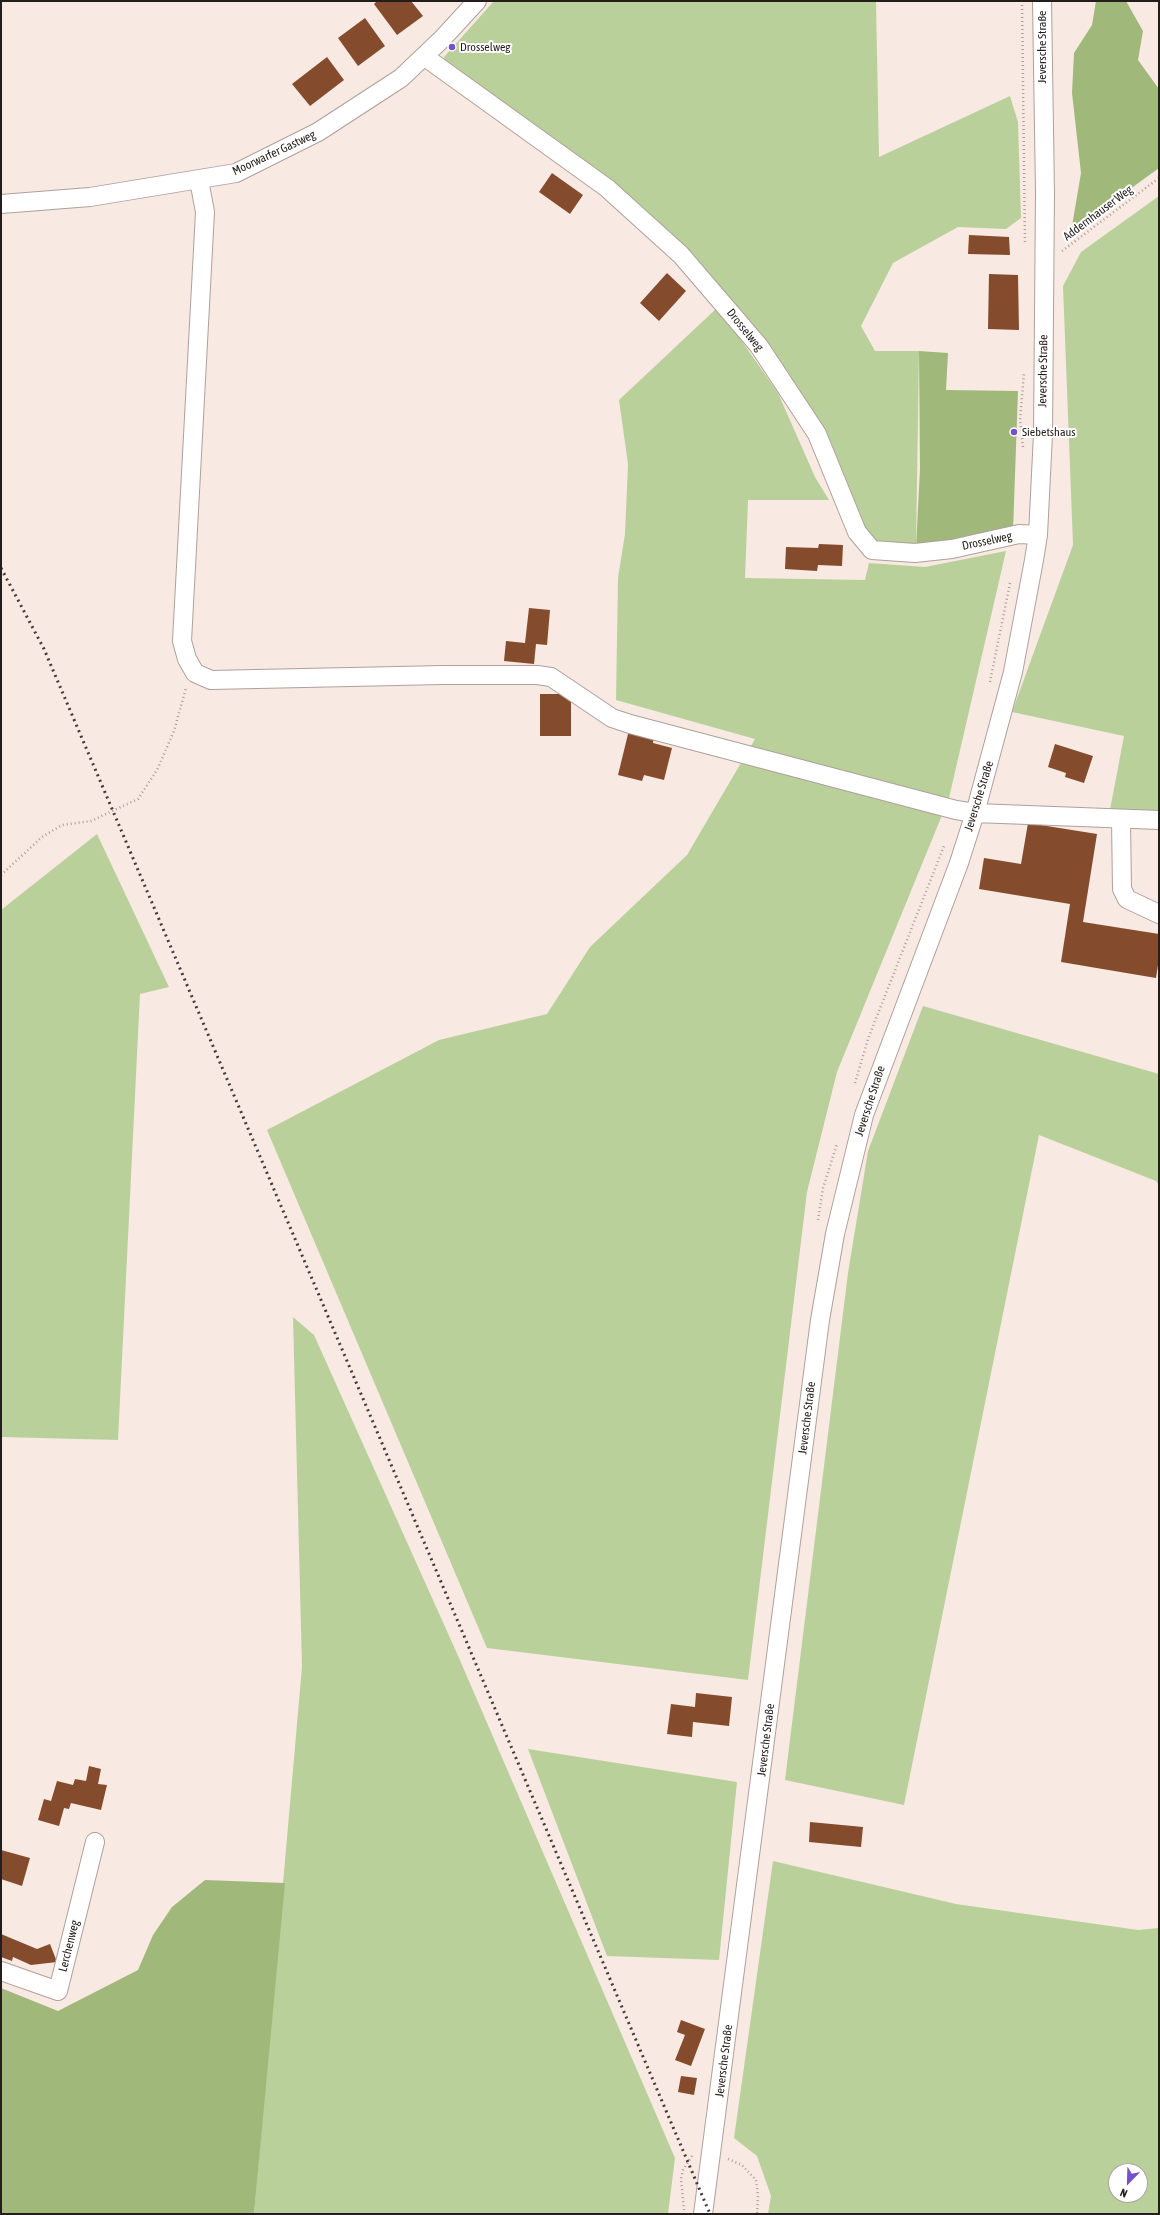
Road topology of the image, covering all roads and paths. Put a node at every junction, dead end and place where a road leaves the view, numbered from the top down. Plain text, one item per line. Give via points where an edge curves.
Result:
1 (477, 1) edge
2 (1042, 1) edge
3 (424, 57) junction
4 (1159, 178) edge
5 (199, 180) junction
6 (1, 204) edge
7 (1044, 255) junction
8 (1038, 535) junction
9 (192, 668) junction
10 (975, 814) junction
11 (1121, 819) junction
12 (1159, 820) edge
13 (1, 875) edge
14 (1159, 914) edge
15 (95, 1842) dead end
16 (1, 1971) edge
17 (712, 2156) junction
18 (703, 2214) edge
19 (757, 2214) edge

1 - 3 street, Moorwarfer Gastweg
2 - 7 street, Jeversche Straße
3 - 5 street, Moorwarfer Gastweg via 401,78 318,132 236,173
3 - 8 street, Drosselweg via 607,188 681,255 759,346 817,434 857,532 872,550 915,553 952,549 1019,534
4 - 7 path, Addernhauser Weg via 1060,253
5 - 6 street, Moorwarfer Gastweg via 90,197
5 - 9 street via 205,212 182,641
7 - 8 street, Jeversche Straße via 1043,434
8 - 10 street, Jeversche Straße via 1013,672
9 - 10 street via 195,673 210,680 443,674 552,677 612,718 630,724
9 - 13 path via 174,731 157,770 138,799 91,821 62,825 42,837
10 - 11 street
10 - 17 street, Jeversche Straße via 864,1116 835,1234 819,1328
11 - 12 street
11 - 14 street via 1122,889 1127,899
15 - 16 street, Lerchenweg via 58,1991
17 - 18 street, Jeversche Straße
17 - 19 path via 726,2158 742,2165 756,2180

